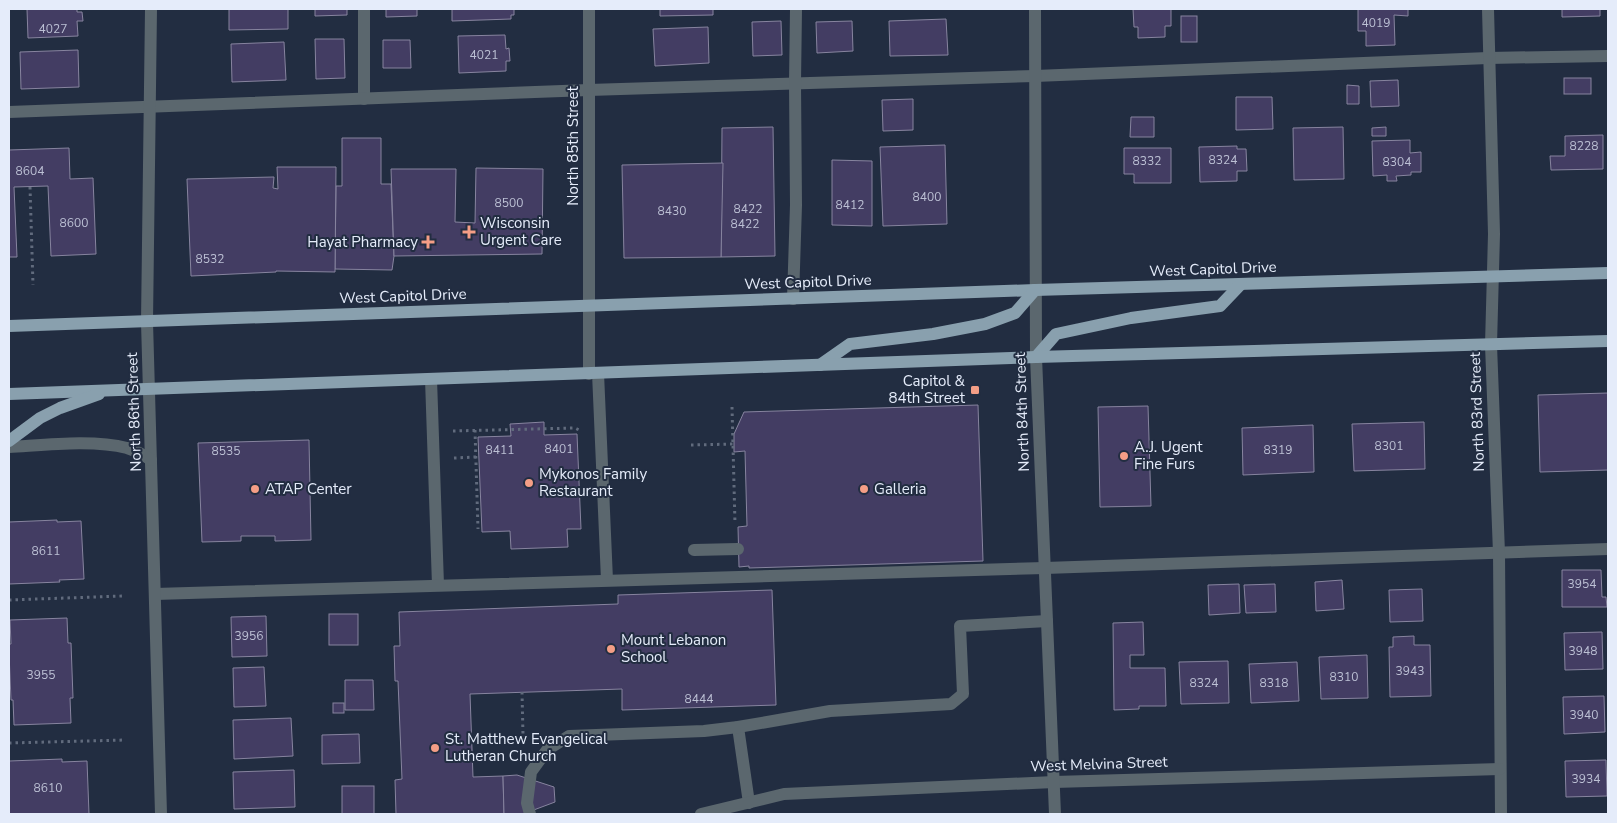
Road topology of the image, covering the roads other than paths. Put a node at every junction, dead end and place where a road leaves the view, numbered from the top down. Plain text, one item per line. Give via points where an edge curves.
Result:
1 (151, 9) edge
2 (364, 9) edge
3 (588, 9) edge
4 (796, 9) edge
5 (1035, 9) edge
6 (1488, 9) edge
7 (1608, 56) edge
8 (1488, 58) junction
9 (1035, 76) junction
10 (794, 83) junction
11 (589, 90) junction
12 (364, 99) junction
13 (150, 107) junction
14 (9, 112) edge
15 (1608, 273) edge
16 (1494, 276) junction
17 (1241, 284) junction
18 (1035, 290) junction
19 (793, 298) junction
20 (588, 306) junction
21 (147, 322) junction
22 (9, 326) edge
23 (1608, 341) edge
24 (1491, 345) junction
25 (1036, 357) junction
26 (820, 365) junction
27 (594, 373) junction
28 (431, 379) junction
29 (150, 389) junction
30 (108, 390) junction
31 (9, 394) edge
32 (9, 441) edge
33 (9, 447) edge
34 (152, 460) junction
35 (738, 549) dead end
36 (694, 550) dead end
37 (1608, 550) edge
38 (1499, 553) junction
39 (1045, 568) junction
40 (607, 580) junction
41 (438, 585) junction
42 (155, 594) junction
43 (1047, 621) junction
44 (738, 727) junction
45 (1500, 769) junction
46 (1054, 782) junction
47 (749, 803) junction
48 (161, 814) edge
49 (530, 814) edge
50 (701, 814) edge
51 (1055, 814) edge
52 (1501, 814) edge

1 - 13 street, North 86th Street
2 - 12 street
3 - 11 street, North 85th Street
4 - 10 street
5 - 9 street, North 84th Street
6 - 8 street, North 83rd Street
7 - 8 street
8 - 9 street
8 - 16 street, North 83rd Street
9 - 10 street
9 - 18 street, North 84th Street
10 - 11 street
10 - 19 street via 796,205
11 - 12 street
11 - 20 street, North 85th Street
12 - 13 street
13 - 14 street
13 - 21 street, North 86th Street
15 - 16 main road, West Capitol Drive
16 - 17 main road, West Capitol Drive
16 - 24 street, North 83rd Street
17 - 18 main road, West Capitol Drive
17 - 25 main road via 1220,306 1131,318 1056,334
18 - 19 main road, West Capitol Drive
18 - 25 street, North 84th Street
18 - 26 main road via 1015,313 985,324 850,344
19 - 20 main road, West Capitol Drive
20 - 21 main road, West Capitol Drive
20 - 27 street, North 85th Street
21 - 22 main road, West Capitol Drive
21 - 29 street, North 86th Street
23 - 24 main road
24 - 25 main road
24 - 38 street, North 83rd Street
25 - 26 main road
25 - 39 street, North 84th Street
26 - 27 main road
27 - 28 main road
27 - 40 street, North 85th Street via 601,437
28 - 29 main road
28 - 41 street
29 - 30 main road
29 - 34 street, North 86th Street
30 - 31 main road
30 - 32 main road via 40,418
33 - 34 street via 104,444 127,448
34 - 42 street, North 86th Street
35 - 36 street
37 - 38 street
38 - 39 street
38 - 45 street, North 83rd Street
39 - 40 street
39 - 43 street, North 84th Street
40 - 41 street
41 - 42 street
42 - 48 street, North 86th Street
43 - 44 street via 960,626 963,694 950,704 830,711
43 - 46 street, North 84th Street
44 - 47 street
44 - 49 street via 569,736 547,750 531,772 527,803
45 - 46 street, West Melvina Street
45 - 52 street, North 83rd Street
46 - 47 street, West Melvina Street via 784,794
46 - 51 street, North 84th Street
47 - 50 street, West Melvina Street

